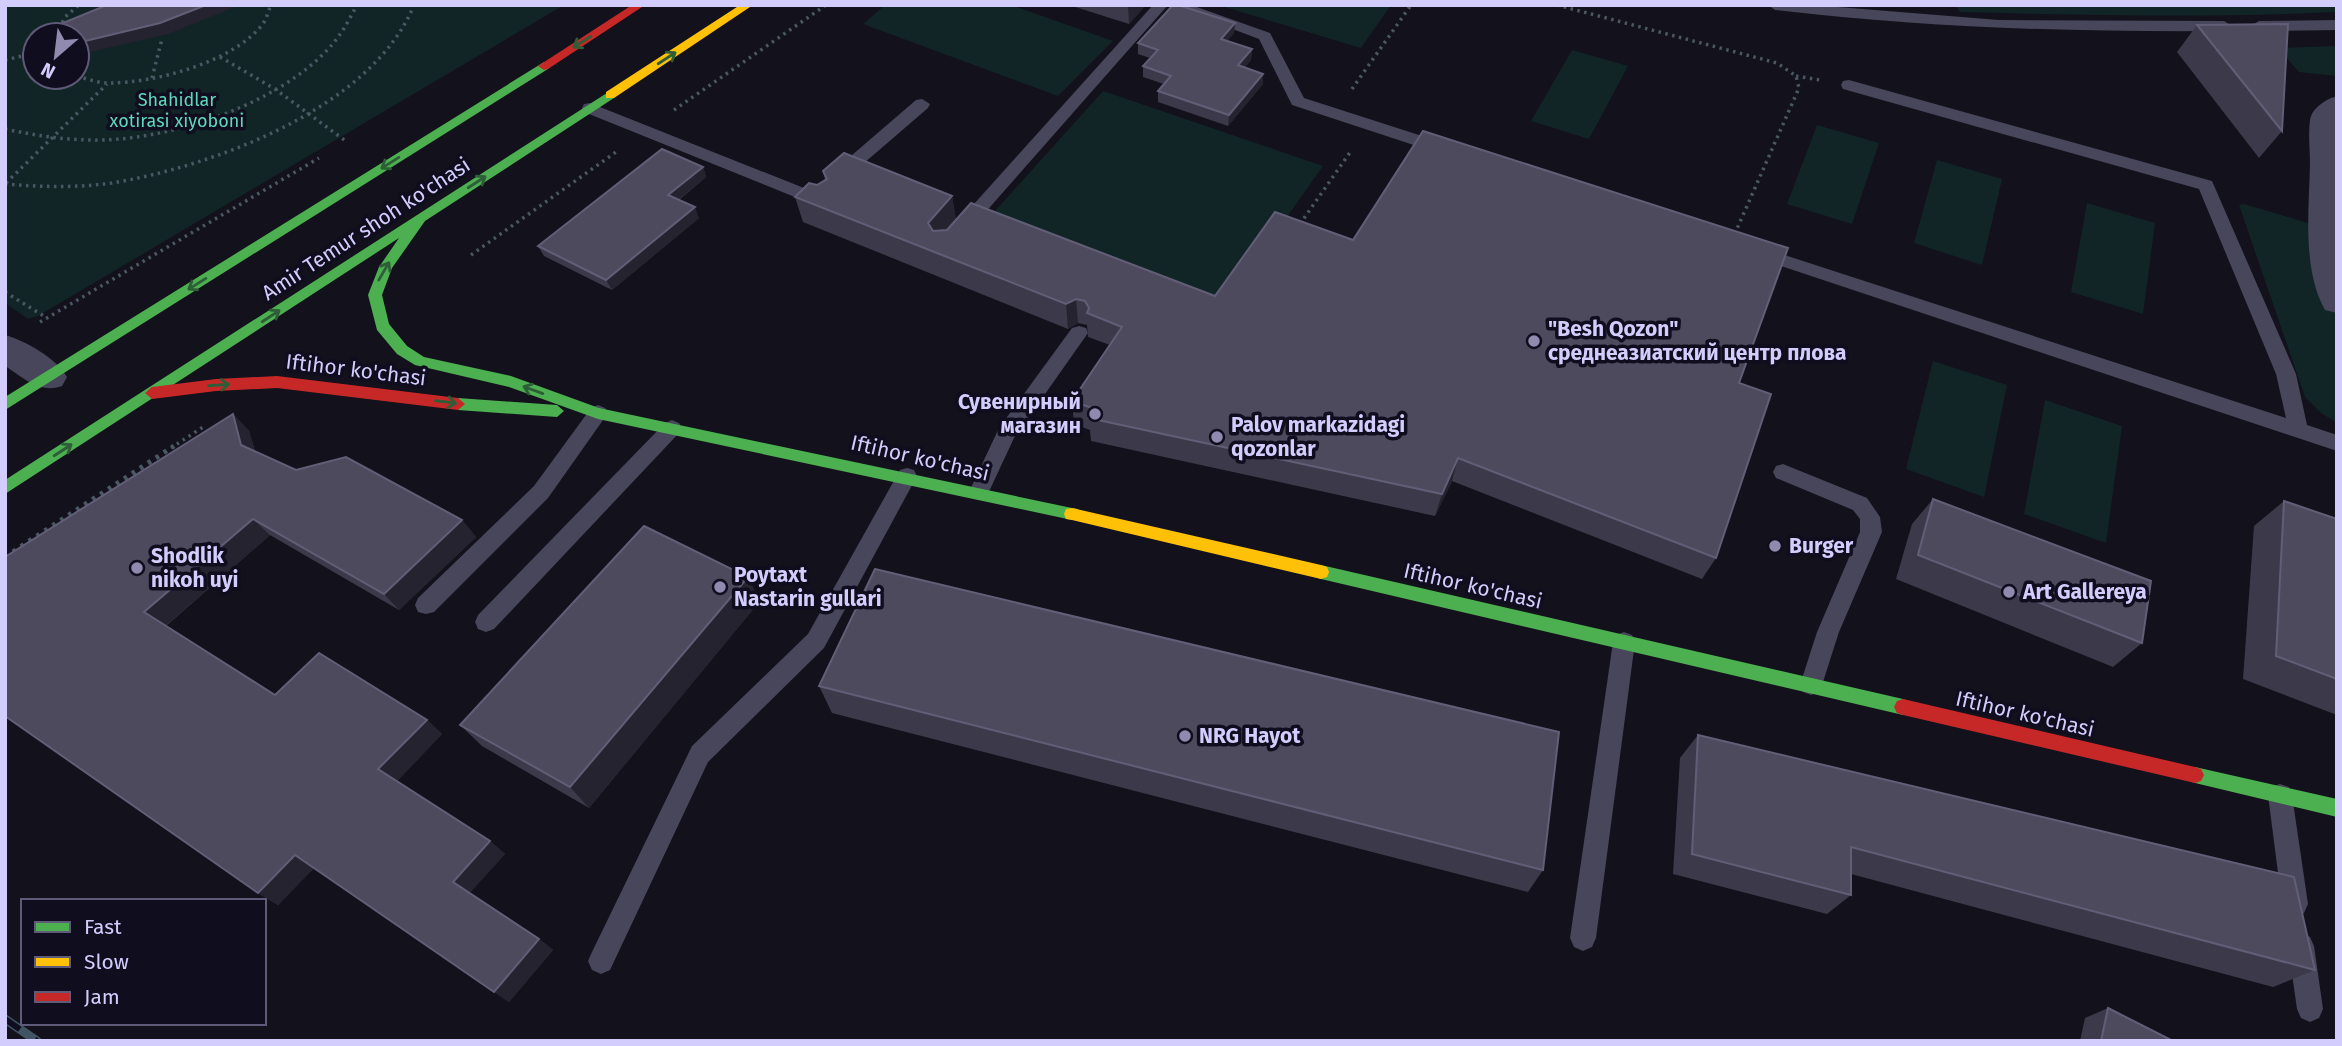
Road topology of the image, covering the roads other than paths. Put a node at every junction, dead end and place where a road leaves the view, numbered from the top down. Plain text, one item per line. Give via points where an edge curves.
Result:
1 (640, 5) edge
2 (748, 5) edge
3 (1161, 5) edge
4 (1176, 5) edge
5 (1775, 5) edge
6 (2337, 25) edge
7 (1849, 85) dead end
8 (922, 104) dead end
9 (2337, 106) edge
10 (590, 108) junction
11 (1460, 154) edge
12 (420, 219) junction
13 (953, 238) edge
14 (1731, 243) edge
15 (2337, 301) edge
16 (1079, 333) dead end
17 (5, 348) edge
18 (48, 377) junction
19 (152, 393) junction
20 (5, 404) edge
21 (598, 413) junction
22 (672, 428) junction
23 (2298, 430) junction
24 (2337, 443) edge
25 (1783, 472) dead end
26 (907, 476) junction
27 (5, 488) edge
28 (979, 492) junction
29 (426, 605) dead end
30 (486, 622) dead end
31 (1624, 642) junction
32 (1811, 685) junction
33 (2280, 795) junction
34 (2337, 808) edge
35 (1583, 938) dead end
36 (601, 961) dead end
37 (2310, 1009) dead end

1 -> 18 main road, Amir Temur shoh ko'chasi
10 -> 2 main road, Amir Temur shoh ko'chasi
3 - 13 lane
4 - 11 lane via 1265,36 1298,101
5 - 6 lane via 2006,25
7 - 23 lane via 2206,185 2286,374
8 - 10 lane via 818,200
9 - 15 street via 2325,118 2328,270
12 -> 10 main road, Amir Temur shoh ko'chasi
19 -> 12 main road, Amir Temur shoh ko'chasi
21 -> 12 main road, Iftihor ko'chasi via 511,382 420,361 389,336 376,305 379,281
14 - 23 lane
16 - 28 lane via 1006,435
17 - 18 street
18 - 20 main road, Amir Temur shoh ko'chasi
19 -> 21 main road, Iftihor ko'chasi via 277,382 494,408
27 -> 19 main road, Amir Temur shoh ko'chasi
21 - 22 main road, Iftihor ko'chasi
21 - 29 lane via 541,492
22 - 26 main road, Iftihor ko'chasi
22 - 30 lane
23 - 24 lane
25 - 32 lane via 1860,504 1870,517 1871,532 1828,632
26 - 28 main road, Iftihor ko'chasi
26 - 36 lane via 816,641 700,754
28 - 31 main road, Iftihor ko'chasi
31 - 32 main road, Iftihor ko'chasi
31 - 35 lane
32 - 33 main road, Iftihor ko'chasi
33 - 34 main road, Iftihor ko'chasi
33 - 37 lane

